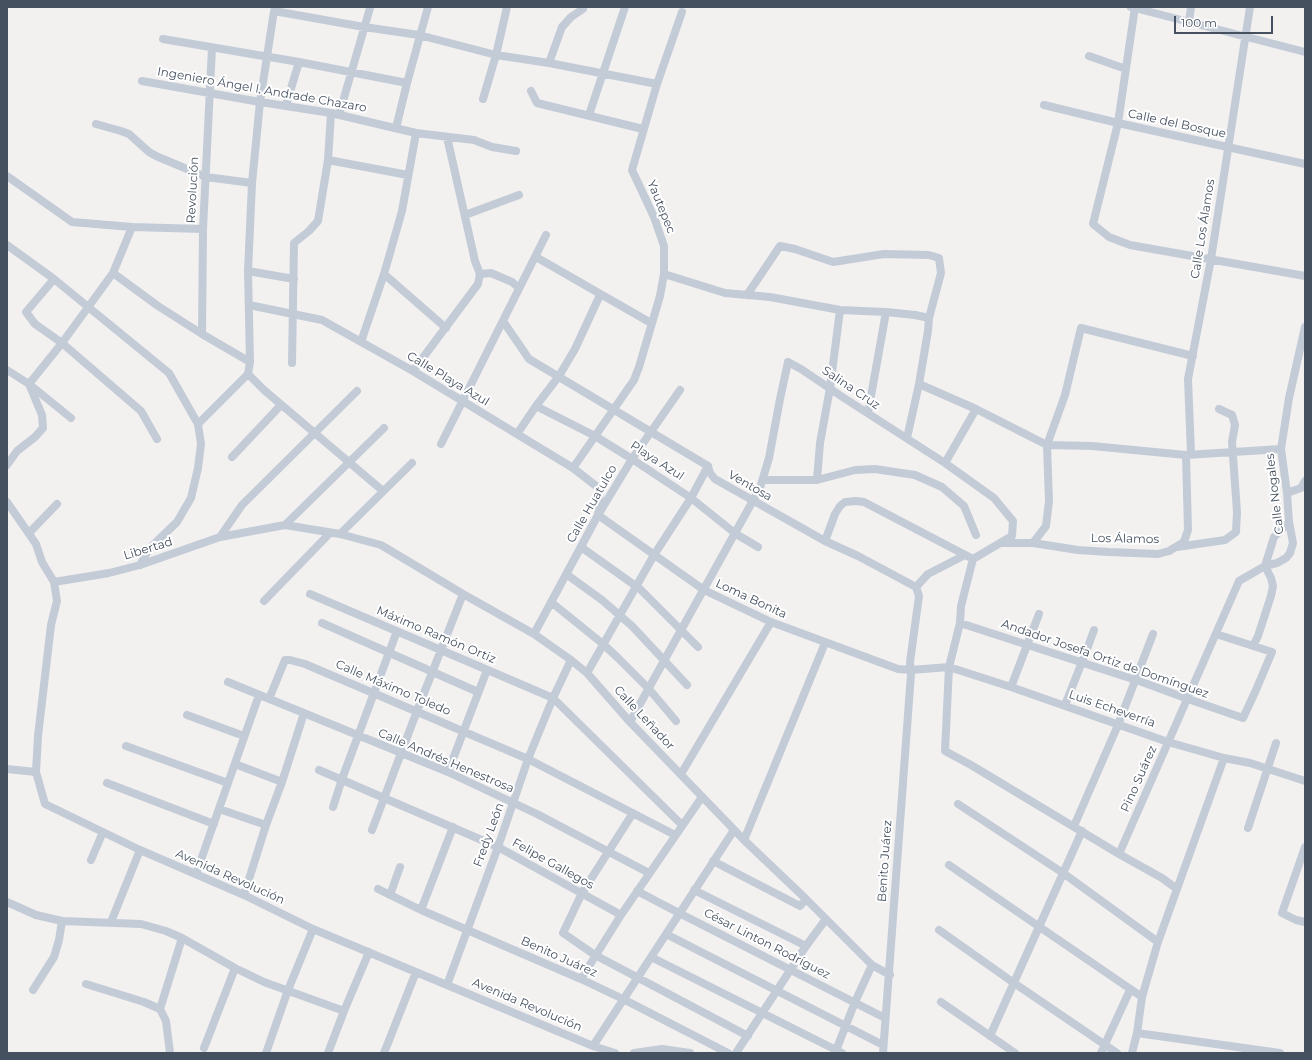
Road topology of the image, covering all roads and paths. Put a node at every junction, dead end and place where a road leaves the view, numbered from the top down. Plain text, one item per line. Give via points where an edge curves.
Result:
1 (507, 7) edge
2 (625, 7) edge
3 (1133, 7) edge
4 (1191, 7) edge
5 (1250, 7) edge
6 (370, 8) edge
7 (427, 9) edge
8 (583, 9) dead end
9 (682, 12) dead end
10 (1189, 22) junction
11 (364, 28) junction
12 (419, 35) junction
13 (1245, 38) junction
14 (163, 39) dead end
15 (212, 48) junction
16 (1305, 50) edge
17 (496, 55) junction
18 (267, 56) junction
19 (1089, 56) dead end
20 (299, 62) junction
21 (549, 63) junction
22 (1126, 69) junction
23 (352, 72) junction
24 (602, 74) junction
25 (142, 81) dead end
26 (407, 82) junction
27 (657, 84) junction
28 (531, 91) dead end
29 (210, 93) junction
30 (483, 99) dead end
31 (260, 102) junction
32 (286, 105) junction
33 (1044, 105) dead end
34 (331, 113) junction
35 (339, 115) junction
36 (589, 115) junction
37 (1118, 123) junction
38 (96, 124) dead end
39 (396, 128) junction
40 (643, 129) junction
41 (416, 133) junction
42 (447, 137) junction
43 (1228, 147) junction
44 (516, 151) dead end
45 (328, 160) junction
46 (1305, 164) edge
47 (408, 175) junction
48 (7, 176) edge
49 (206, 177) junction
50 (252, 183) junction
51 (519, 195) dead end
52 (465, 215) junction
53 (132, 227) junction
54 (203, 229) junction
55 (546, 235) dead end
56 (7, 245) edge
57 (536, 257) junction
58 (1211, 259) junction
59 (248, 271) junction
60 (113, 273) junction
61 (384, 274) junction
62 (480, 274) junction
63 (664, 274) junction
64 (1305, 276) edge
65 (54, 279) junction
66 (294, 279) junction
67 (519, 288) junction
68 (600, 295) junction
69 (747, 295) junction
70 (249, 305) junction
71 (88, 307) junction
72 (840, 310) junction
73 (886, 312) junction
74 (293, 314) junction
75 (929, 318) junction
76 (503, 322) junction
77 (651, 323) junction
78 (1305, 327) edge
79 (446, 328) junction
80 (202, 334) junction
81 (361, 342) junction
82 (62, 343) junction
83 (1193, 356) junction
84 (250, 362) junction
85 (292, 363) dead end
86 (7, 370) edge
87 (413, 371) junction
88 (248, 374) junction
89 (559, 376) junction
90 (29, 384) junction
91 (919, 384) junction
92 (830, 388) junction
93 (680, 390) dead end
94 (357, 391) dead end
95 (462, 400) junction
96 (282, 404) junction
97 (536, 406) junction
98 (613, 409) junction
99 (1219, 409) dead end
100 (976, 410) junction
101 (868, 413) junction
102 (71, 418) dead end
103 (198, 424) junction
104 (384, 428) dead end
105 (651, 431) junction
106 (316, 433) junction
107 (517, 434) junction
108 (595, 436) junction
109 (907, 438) junction
110 (157, 439) dead end
111 (441, 444) dead end
112 (1047, 444) junction
113 (1281, 449) junction
114 (1234, 452) junction
115 (1188, 454) junction
116 (232, 457) dead end
117 (632, 459) junction
118 (350, 462) junction
119 (412, 463) dead end
120 (944, 463) junction
121 (7, 464) edge
122 (708, 466) junction
123 (573, 468) junction
124 (763, 480) junction
125 (817, 480) junction
126 (1305, 481) edge
127 (383, 491) junction
128 (1287, 493) junction
129 (691, 498) junction
130 (753, 501) junction
131 (7, 502) edge
132 (57, 504) dead end
133 (1288, 514) junction
134 (598, 515) junction
135 (285, 525) junction
136 (29, 533) junction
137 (330, 533) junction
138 (340, 534) junction
139 (736, 534) junction
140 (976, 535) dead end
141 (220, 537) junction
142 (825, 541) junction
143 (1000, 543) junction
144 (1033, 544) junction
145 (582, 547) junction
146 (758, 547) dead end
147 (1176, 548) junction
148 (654, 555) junction
149 (965, 555) junction
150 (974, 559) junction
151 (140, 565) junction
152 (1266, 566) junction
153 (566, 574) junction
154 (1239, 581) joint
155 (54, 582) junction
156 (636, 586) junction
157 (916, 587) junction
158 (704, 590) junction
159 (310, 594) dead end
160 (463, 594) junction
161 (264, 601) dead end
162 (551, 602) junction
163 (1039, 614) dead end
164 (620, 615) junction
165 (771, 622) junction
166 (322, 623) dead end
167 (960, 623) junction
168 (1094, 630) dead end
169 (397, 631) junction
170 (681, 631) junction
171 (534, 634) junction
172 (1153, 634) dead end
173 (1216, 634) junction
174 (825, 643) junction
175 (603, 644) junction
176 (1027, 645) junction
177 (1253, 646) junction
178 (698, 647) dead end
179 (441, 650) junction
180 (388, 654) junction
181 (571, 660) junction
182 (664, 661) junction
183 (1082, 663) junction
184 (949, 667) junction
185 (487, 670) junction
186 (911, 670) junction
187 (432, 672) junction
188 (587, 673) junction
189 (1136, 680) junction
190 (228, 682) dead end
191 (687, 685) dead end
192 (1011, 687) junction
193 (649, 689) junction
194 (478, 692) junction
195 (374, 693) junction
196 (259, 695) junction
197 (553, 698) junction
198 (269, 699) junction
199 (1188, 700) junction
200 (1065, 705) junction
201 (417, 711) junction
202 (304, 713) junction
203 (187, 715) dead end
204 (676, 721) dead end
205 (630, 722) junction
206 (1118, 725) junction
207 (463, 731) junction
208 (244, 736) junction
209 (359, 736) junction
210 (1168, 742) junction
211 (1276, 743) dead end
212 (126, 746) dead end
213 (401, 754) junction
214 (1224, 758) junction
215 (528, 759) junction
216 (235, 764) junction
217 (7, 769) edge
218 (1267, 769) junction
219 (318, 770) dead end
220 (36, 772) junction
221 (448, 772) junction
222 (681, 774) junction
223 (342, 779) junction
224 (1305, 781) edge
225 (282, 782) junction
226 (107, 783) dead end
227 (228, 783) junction
228 (702, 797) junction
229 (384, 798) junction
230 (514, 802) junction
231 (958, 804) dead end
232 (333, 807) dead end
233 (219, 809) junction
234 (633, 813) junction
235 (214, 824) junction
236 (266, 825) junction
237 (682, 825) junction
238 (1074, 826) junction
239 (453, 827) junction
240 (1248, 828) dead end
241 (372, 830) dead end
242 (734, 830) junction
243 (1082, 831) junction
244 (103, 832) junction
245 (675, 835) junction
246 (744, 840) junction
247 (498, 847) junction
248 (1305, 847) edge
249 (140, 850) junction
250 (608, 851) junction
251 (1119, 854) junction
252 (91, 860) dead end
253 (714, 861) junction
254 (949, 865) dead end
255 (400, 868) dead end
256 (649, 872) junction
257 (1064, 873) junction
258 (196, 874) junction
259 (1177, 888) junction
260 (378, 889) dead end
261 (637, 890) junction
262 (694, 890) junction
263 (582, 894) junction
264 (244, 895) junction
265 (390, 895) junction
266 (806, 899) junction
267 (7, 902) edge
268 (421, 910) junction
269 (679, 913) junction
270 (621, 915) junction
271 (826, 919) junction
272 (62, 921) junction
273 (111, 922) junction
274 (1305, 922) edge
275 (1039, 927) junction
276 (313, 929) junction
277 (468, 930) junction
278 (939, 930) dead end
279 (666, 934) junction
280 (182, 938) junction
281 (1158, 942) junction
282 (806, 946) junction
283 (369, 952) junction
284 (595, 955) junction
285 (651, 957) junction
286 (872, 965) junction
287 (236, 968) junction
288 (791, 969) junction
289 (416, 972) junction
290 (890, 975) junction
291 (637, 978) junction
292 (581, 979) junction
293 (1014, 983) junction
294 (86, 984) dead end
295 (447, 985) junction
296 (33, 990) dead end
297 (288, 990) junction
298 (1130, 990) junction
299 (778, 991) junction
300 (1142, 997) junction
301 (623, 999) junction
302 (855, 1002) junction
303 (941, 1002) dead end
304 (160, 1009) junction
305 (344, 1011) junction
306 (763, 1013) junction
307 (885, 1018) junction
308 (845, 1025) junction
309 (1137, 1034) junction
310 (748, 1036) junction
311 (990, 1036) junction
312 (1105, 1044) junction
313 (593, 1046) junction
314 (204, 1048) dead end
315 (883, 1049) edge
316 (679, 1052) edge
317 (838, 1052) edge
318 (170, 1053) edge
319 (266, 1053) edge
320 (328, 1053) edge
321 (384, 1053) edge
322 (615, 1053) edge
323 (634, 1053) edge
324 (690, 1053) edge
325 (728, 1053) edge
326 (736, 1053) edge
327 (1015, 1053) edge
328 (1101, 1053) edge
329 (1117, 1053) edge
330 (1132, 1053) edge
331 (1280, 1053) edge

1 - 17 street
2 - 24 street
3 - 10 street
3 - 22 street
4 - 10 street
5 - 13 street, Calle Los Álamos
6 - 11 street
7 - 12 street
8 - 21 street via 562,27
9 - 27 street, Yautepec
10 - 13 street
11 - 12 street
11 - 18 street via 274,11
11 - 23 street
12 - 17 street
12 - 26 street
13 - 16 street
13 - 43 street, Calle Los Álamos
14 - 15 street
15 - 18 street
15 - 29 street, Revolución
17 - 21 street
17 - 30 street
18 - 20 street
18 - 31 street
19 - 22 street
20 - 23 street
20 - 32 street
21 - 24 street
22 - 37 street
23 - 26 street
23 - 35 street
24 - 27 street
24 - 36 street
25 - 29 street, Ingeniero Ángel l. Andrade Chazaro
26 - 39 street
27 - 40 street, Yautepec
28 - 36 street via 537,103
29 - 31 street, Ingeniero Ángel l. Andrade Chazaro
29 - 49 street, Revolución
31 - 32 street, Ingeniero Ángel l. Andrade Chazaro
31 - 50 street
32 - 34 street, Ingeniero Ángel l. Andrade Chazaro
33 - 37 street, Calle del Bosque
34 - 35 street, Ingeniero Ángel l. Andrade Chazaro
34 - 45 street
35 - 39 street, Ingeniero Ángel l. Andrade Chazaro
36 - 40 street
37 - 43 street, Calle del Bosque
37 - 58 street via 1093,224 1110,237 1130,245
38 - 49 street via 129,134 156,156
39 - 41 street, Ingeniero Ángel l. Andrade Chazaro
40 - 63 street, Yautepec via 632,170 654,217 664,246
41 - 42 street, Ingeniero Ángel l. Andrade Chazaro
41 - 47 street
42 - 44 street, Ingeniero Ángel l. Andrade Chazaro via 474,140 492,147
42 - 52 street
43 - 46 street, Calle del Bosque
43 - 58 street, Calle Los Álamos
45 - 47 street
45 - 66 street via 318,221 294,243
47 - 61 street via 402,211
48 - 53 street via 72,222
49 - 50 street
49 - 54 street, Revolución
50 - 59 street
51 - 52 street
52 - 62 street
53 - 54 street
53 - 60 street
54 - 80 street, Revolución
55 - 57 street
56 - 65 street
57 - 67 street
57 - 68 street
58 - 64 street
58 - 83 street, Calle Los Álamos
59 - 66 street
59 - 70 street
60 - 71 street
60 - 80 street
61 - 79 street
61 - 81 street
62 - 67 street via 491,273
62 - 79 street via 478,284
63 - 69 street via 725,293
63 - 77 street, Yautepec
65 - 71 street
65 - 82 street via 26,312 35,324
66 - 74 street
67 - 76 street
68 - 77 street
68 - 89 street via 576,349
69 - 72 street
69 - 75 street via 780,246 833,262 884,254 929,254 940,258 941,273
70 - 74 street, Calle Playa Azul
70 - 84 street
71 - 82 street
71 - 103 street via 169,373
72 - 73 street
72 - 92 street
73 - 75 street
73 - 101 street
74 - 81 street, Calle Playa Azul via 322,320
74 - 85 street
75 - 91 street
76 - 89 street, Ventosa via 529,359
76 - 95 street
77 - 98 street, Yautepec via 640,367
78 - 113 street, Calle Nogales
79 - 87 street
80 - 84 street
81 - 87 street, Calle Playa Azul
82 - 90 street
82 - 110 street via 141,411
83 - 112 street via 1081,328 1065,395
83 - 115 street, Calle Los Álamos via 1188,379
84 - 88 street
86 - 90 street
87 - 95 street, Calle Playa Azul
88 - 96 street
88 - 103 street
89 - 97 street
89 - 98 street, Ventosa
90 - 102 street
90 - 121 street via 42,416 43,428 17,451
91 - 100 street
91 - 109 street
92 - 101 street, Salina Cruz
92 - 124 street, Salina Cruz via 788,362
92 - 125 street via 820,443
93 - 105 street, Calle Huatulco
94 - 106 street
95 - 107 street, Calle Playa Azul
95 - 111 street
96 - 106 street
96 - 116 street
97 - 107 street
97 - 108 street, Playa Azul
98 - 105 street, Ventosa
98 - 108 street, Yautepec
99 - 114 street via 1232,415 1235,425 1232,442
100 - 112 street
100 - 120 street
101 - 109 street, Salina Cruz
103 - 151 street via 201,444 191,498 177,522 149,548
104 - 118 street
105 - 117 street, Calle Huatulco
105 - 122 street, Ventosa
106 - 118 street
106 - 141 street via 242,505
107 - 123 street, Calle Playa Azul
108 - 117 street, Playa Azul
108 - 123 street, Yautepec
109 - 120 street, Salina Cruz
112 - 115 street
112 - 144 street via 1049,500 1046,526
113 - 114 street
113 - 128 street, Calle Nogales
114 - 115 street
114 - 147 street via 1236,532 1225,540
115 - 147 street, Los Álamos via 1188,530 1184,542
117 - 129 street, Playa Azul
117 - 134 street, Calle Huatulco
118 - 127 street
118 - 135 street
119 - 127 street
120 - 143 street, Salina Cruz via 994,498 1013,521 1012,536
122 - 129 street
122 - 130 street, Ventosa via 715,479
123 - 134 street, Calle Playa Azul via 600,489
124 - 125 street
124 - 130 street, Salina Cruz
125 - 140 street via 854,470 875,469 915,475 942,486 964,506
126 - 128 street via 1300,488
127 - 138 street
128 - 133 street, Calle Nogales
129 - 139 street, Playa Azul
129 - 148 street
130 - 139 street, Salina Cruz
130 - 142 street, Ventosa
131 - 136 street
132 - 136 street
133 - 152 street via 1274,537
133 - 152 street, Calle Nogales via 1293,543 1290,553 1277,563
134 - 145 street, Calle Huatulco
134 - 148 street, Loma Bonita
135 - 137 street, Libertad
135 - 141 street, Libertad
136 - 155 street
137 - 138 street, Libertad
137 - 161 street
138 - 160 street, Calle Leñador via 381,545
139 - 146 street, Playa Azul
139 - 158 street
141 - 151 street, Libertad
142 - 149 street via 840,506 845,502 856,501 864,502
142 - 157 street, Ventosa
143 - 144 street, Los Álamos
143 - 150 street
144 - 147 street, Los Álamos via 1078,550 1158,554
145 - 153 street, Calle Huatulco
145 - 156 street
148 - 156 street
148 - 158 street, Loma Bonita
149 - 150 street
149 - 157 street via 928,574
150 - 167 street via 961,606
151 - 155 street, Libertad
152 - 154 street, Calle Nogales
152 - 177 street via 1273,586
153 - 162 street, Calle Huatulco
153 - 164 street
154 - 173 street, Pino Suárez
155 - 220 street, Avenida Revolución via 57,601 51,625
156 - 164 street
156 - 170 street
157 - 186 street via 920,596
158 - 165 street, Loma Bonita
158 - 170 street
159 - 169 street, Máximo Ramón Ortiz
160 - 171 street, Calle Leñador
160 - 179 street
162 - 171 street, Calle Huatulco
162 - 175 street
163 - 176 street
164 - 175 street
164 - 182 street
165 - 174 street, Loma Bonita
165 - 222 street
166 - 180 street
167 - 176 street, Andador Josefa Ortiz de Domínguez
167 - 184 street
168 - 183 street
169 - 179 street, Máximo Ramón Ortiz
169 - 180 street
170 - 178 street
170 - 182 street
171 - 181 street, Calle Leñador
172 - 189 street
173 - 177 street
173 - 199 street, Pino Suárez
174 - 186 street, Loma Bonita
174 - 246 street
175 - 188 street
175 - 193 street
176 - 183 street, Andador Josefa Ortiz de Domínguez
176 - 192 street
177 - 199 street, Andador Josefa Ortiz de Domínguez via 1272,652 1243,718
179 - 185 street, Máximo Ramón Ortiz
179 - 187 street
180 - 187 street
180 - 195 street
181 - 188 street, Calle Leñador
181 - 197 street, Fredy León
182 - 191 street
182 - 193 street
183 - 189 street, Andador Josefa Ortiz de Domínguez
183 - 200 street
184 - 186 street, Luis Echeverría
184 - 192 street, Luis Echeverría
184 - 238 street via 945,751
185 - 194 street
185 - 197 street, Máximo Ramón Ortiz
186 - 290 street, Benito Juárez
187 - 194 street
187 - 201 street
188 - 205 street, Calle Leñador
189 - 199 street, Andador Josefa Ortiz de Domínguez
189 - 206 street
190 - 196 street, Calle Andrés Henestrosa
192 - 200 street, Luis Echeverría
193 - 204 street
193 - 205 street
194 - 207 street
195 - 198 street, Calle Máximo Toledo via 305,664 286,660
195 - 201 street, Calle Máximo Toledo
195 - 209 street
196 - 198 street, Calle Andrés Henestrosa
196 - 208 street
197 - 215 street, Fredy León
197 - 237 street
198 - 202 street, Calle Andrés Henestrosa
199 - 210 street, Pino Suárez
200 - 206 street, Luis Echeverría
201 - 207 street, Calle Máximo Toledo
201 - 213 street
202 - 209 street, Calle Andrés Henestrosa
202 - 225 street
203 - 208 street
205 - 222 street, Calle Leñador
206 - 210 street, Luis Echeverría
206 - 238 street
207 - 215 street, Calle Máximo Toledo
207 - 221 street
208 - 216 street
209 - 213 street, Calle Andrés Henestrosa
209 - 223 street
210 - 214 street, Luis Echeverría
210 - 251 street, Pino Suárez
211 - 218 street
212 - 227 street
213 - 221 street, Calle Andrés Henestrosa
213 - 229 street
214 - 218 street, Luis Echeverría
214 - 259 street
215 - 230 street, Fredy León
215 - 234 street, Calle Máximo Toledo
216 - 225 street
216 - 227 street
217 - 220 street
218 - 224 street, Luis Echeverría
218 - 240 street
219 - 223 street, Felipe Gallegos
220 - 244 street, Avenida Revolución via 44,804
221 - 230 street, Calle Andrés Henestrosa
222 - 228 street, Calle Leñador
223 - 229 street, Felipe Gallegos
223 - 232 street
225 - 236 street
226 - 235 street
227 - 233 street
228 - 237 street
228 - 242 street, Calle Leñador
229 - 239 street, Felipe Gallegos
229 - 241 street
230 - 247 street, Fredy León
230 - 250 street, Calle Andrés Henestrosa
231 - 257 street
233 - 235 street
233 - 236 street
234 - 245 street, Calle Máximo Toledo
234 - 250 street
235 - 258 street
236 - 264 street
237 - 245 street
238 - 243 street
239 - 247 street, Felipe Gallegos
239 - 268 street
242 - 246 street, Calle Leñador
242 - 253 street
243 - 251 street
243 - 257 street
244 - 249 street, Avenida Revolución
244 - 252 street
245 - 256 street
246 - 266 street, Calle Leñador
247 - 263 street, Felipe Gallegos
247 - 277 street, Fredy León
248 - 274 street via 1282,913
249 - 258 street, Avenida Revolución
249 - 273 street
250 - 256 street, Calle Andrés Henestrosa
250 - 263 street
251 - 259 street
253 - 262 street
253 - 266 street via 800,906
254 - 275 street
255 - 265 street
256 - 261 street
257 - 275 street
257 - 281 street
258 - 264 street, Avenida Revolución
259 - 281 street
260 - 265 street, Benito Juárez
261 - 269 street, César Linton Rodríguez
261 - 270 street
262 - 269 street
262 - 282 street
263 - 270 street, Felipe Gallegos
263 - 284 street via 563,933
264 - 276 street, Avenida Revolución
265 - 268 street, Benito Juárez
266 - 271 street, Calle Leñador
267 - 272 street via 36,915
268 - 277 street, Benito Juárez
269 - 279 street
269 - 288 street, César Linton Rodríguez
270 - 284 street
271 - 282 street
271 - 286 street, Calle Leñador
272 - 273 street
272 - 296 street via 54,957
273 - 280 street via 141,924
275 - 293 street
275 - 298 street
276 - 283 street, Avenida Revolución
276 - 297 street
277 - 292 street, Benito Juárez
277 - 295 street, Fredy León
278 - 293 street
279 - 285 street
279 - 299 street
280 - 287 street
280 - 304 street
281 - 300 street
282 - 288 street
283 - 289 street, Avenida Revolución
283 - 305 street
284 - 291 street
284 - 292 street
285 - 291 street
285 - 306 street
286 - 290 street, Calle Leñador
286 - 302 street
287 - 297 street
287 - 314 street
288 - 299 street
288 - 302 street, César Linton Rodríguez
289 - 295 street, Avenida Revolución
289 - 321 street
290 - 307 street, Benito Juárez
291 - 301 street
291 - 310 street
292 - 301 street, Benito Juárez
293 - 311 street
293 - 312 street
294 - 304 street
295 - 313 street, Avenida Revolución
297 - 305 street
297 - 319 street
298 - 300 street
298 - 312 street
299 - 306 street
299 - 308 street
300 - 309 street
301 - 313 street
301 - 325 street, Benito Juárez
302 - 307 street, César Linton Rodríguez
302 - 308 street
303 - 311 street
304 - 318 street via 166,1021
305 - 320 street
306 - 310 street
306 - 317 street
307 - 315 street, Benito Juárez
308 - 315 street
308 - 317 street
309 - 330 street
309 - 331 street
310 - 326 street
311 - 327 street
312 - 328 street
312 - 329 street
313 - 322 street, Avenida Revolución
316 - 323 street via 662,1049
316 - 324 street

